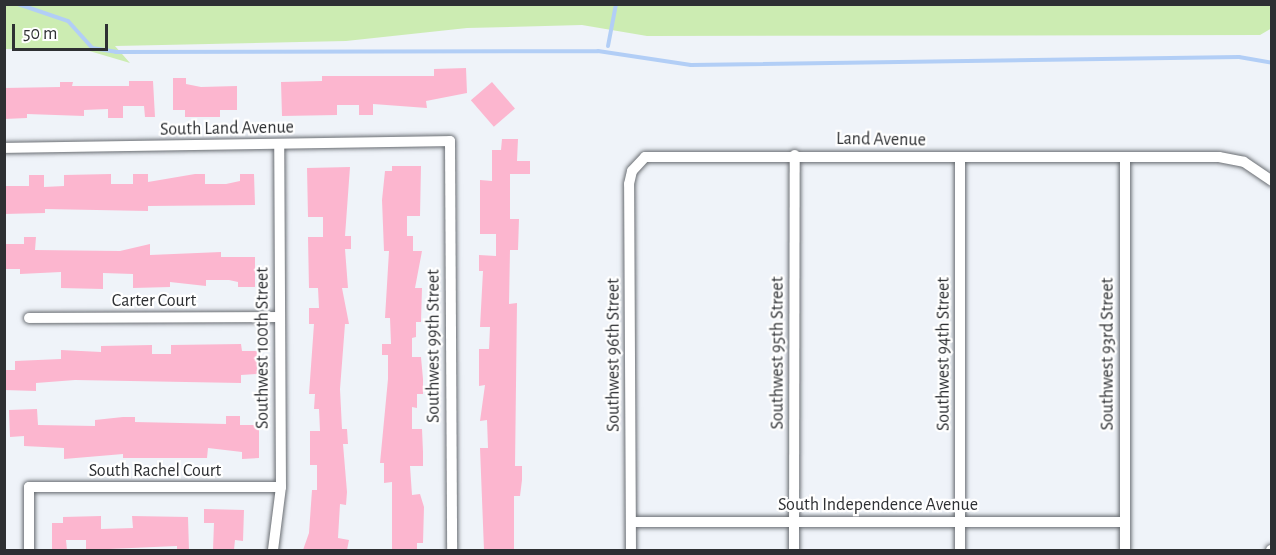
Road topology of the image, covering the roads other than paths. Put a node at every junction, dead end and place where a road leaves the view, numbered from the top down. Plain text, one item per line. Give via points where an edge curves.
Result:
1 (450, 141) joint
2 (279, 145) junction
3 (4, 148) edge
4 (795, 155) junction
5 (960, 158) junction
6 (1125, 158) junction
7 (638, 163) joint
8 (1272, 181) edge
9 (280, 317) junction
10 (29, 318) dead end
11 (281, 487) junction
12 (794, 521) junction
13 (631, 522) junction
14 (960, 522) junction
15 (1125, 522) junction
16 (29, 550) edge
17 (273, 550) edge
18 (452, 550) edge
19 (631, 550) edge
20 (794, 550) edge
21 (960, 550) edge
22 (1125, 550) edge

1 - 2 street, South Land Avenue
1 - 18 street, Southwest 99th Street
2 - 3 street, South Land Avenue
2 - 9 street, Southwest 100th Street
4 - 5 street, Land Avenue
4 - 7 street, Land Avenue via 659,154
4 - 12 street, Southwest 95th Street
5 - 6 street, Land Avenue
5 - 14 street, Southwest 94th Street
6 - 8 street, Land Avenue via 1230,158 1252,166
6 - 15 street, Southwest 93rd Street
7 - 13 street, Southwest 96th Street via 629,184
9 - 10 street, Carter Court
9 - 11 street, Southwest 100th Street
11 - 16 street, South Rachel Court via 29,487
11 - 17 street, Southwest 100th Street
12 - 13 street, South Independence Avenue
12 - 14 street, South Independence Avenue
12 - 20 street, Southwest 95th Street
13 - 19 street, Southwest 96th Street
14 - 15 street, South Independence Avenue
14 - 21 street, Southwest 94th Street
15 - 22 street, Southwest 93rd Street

